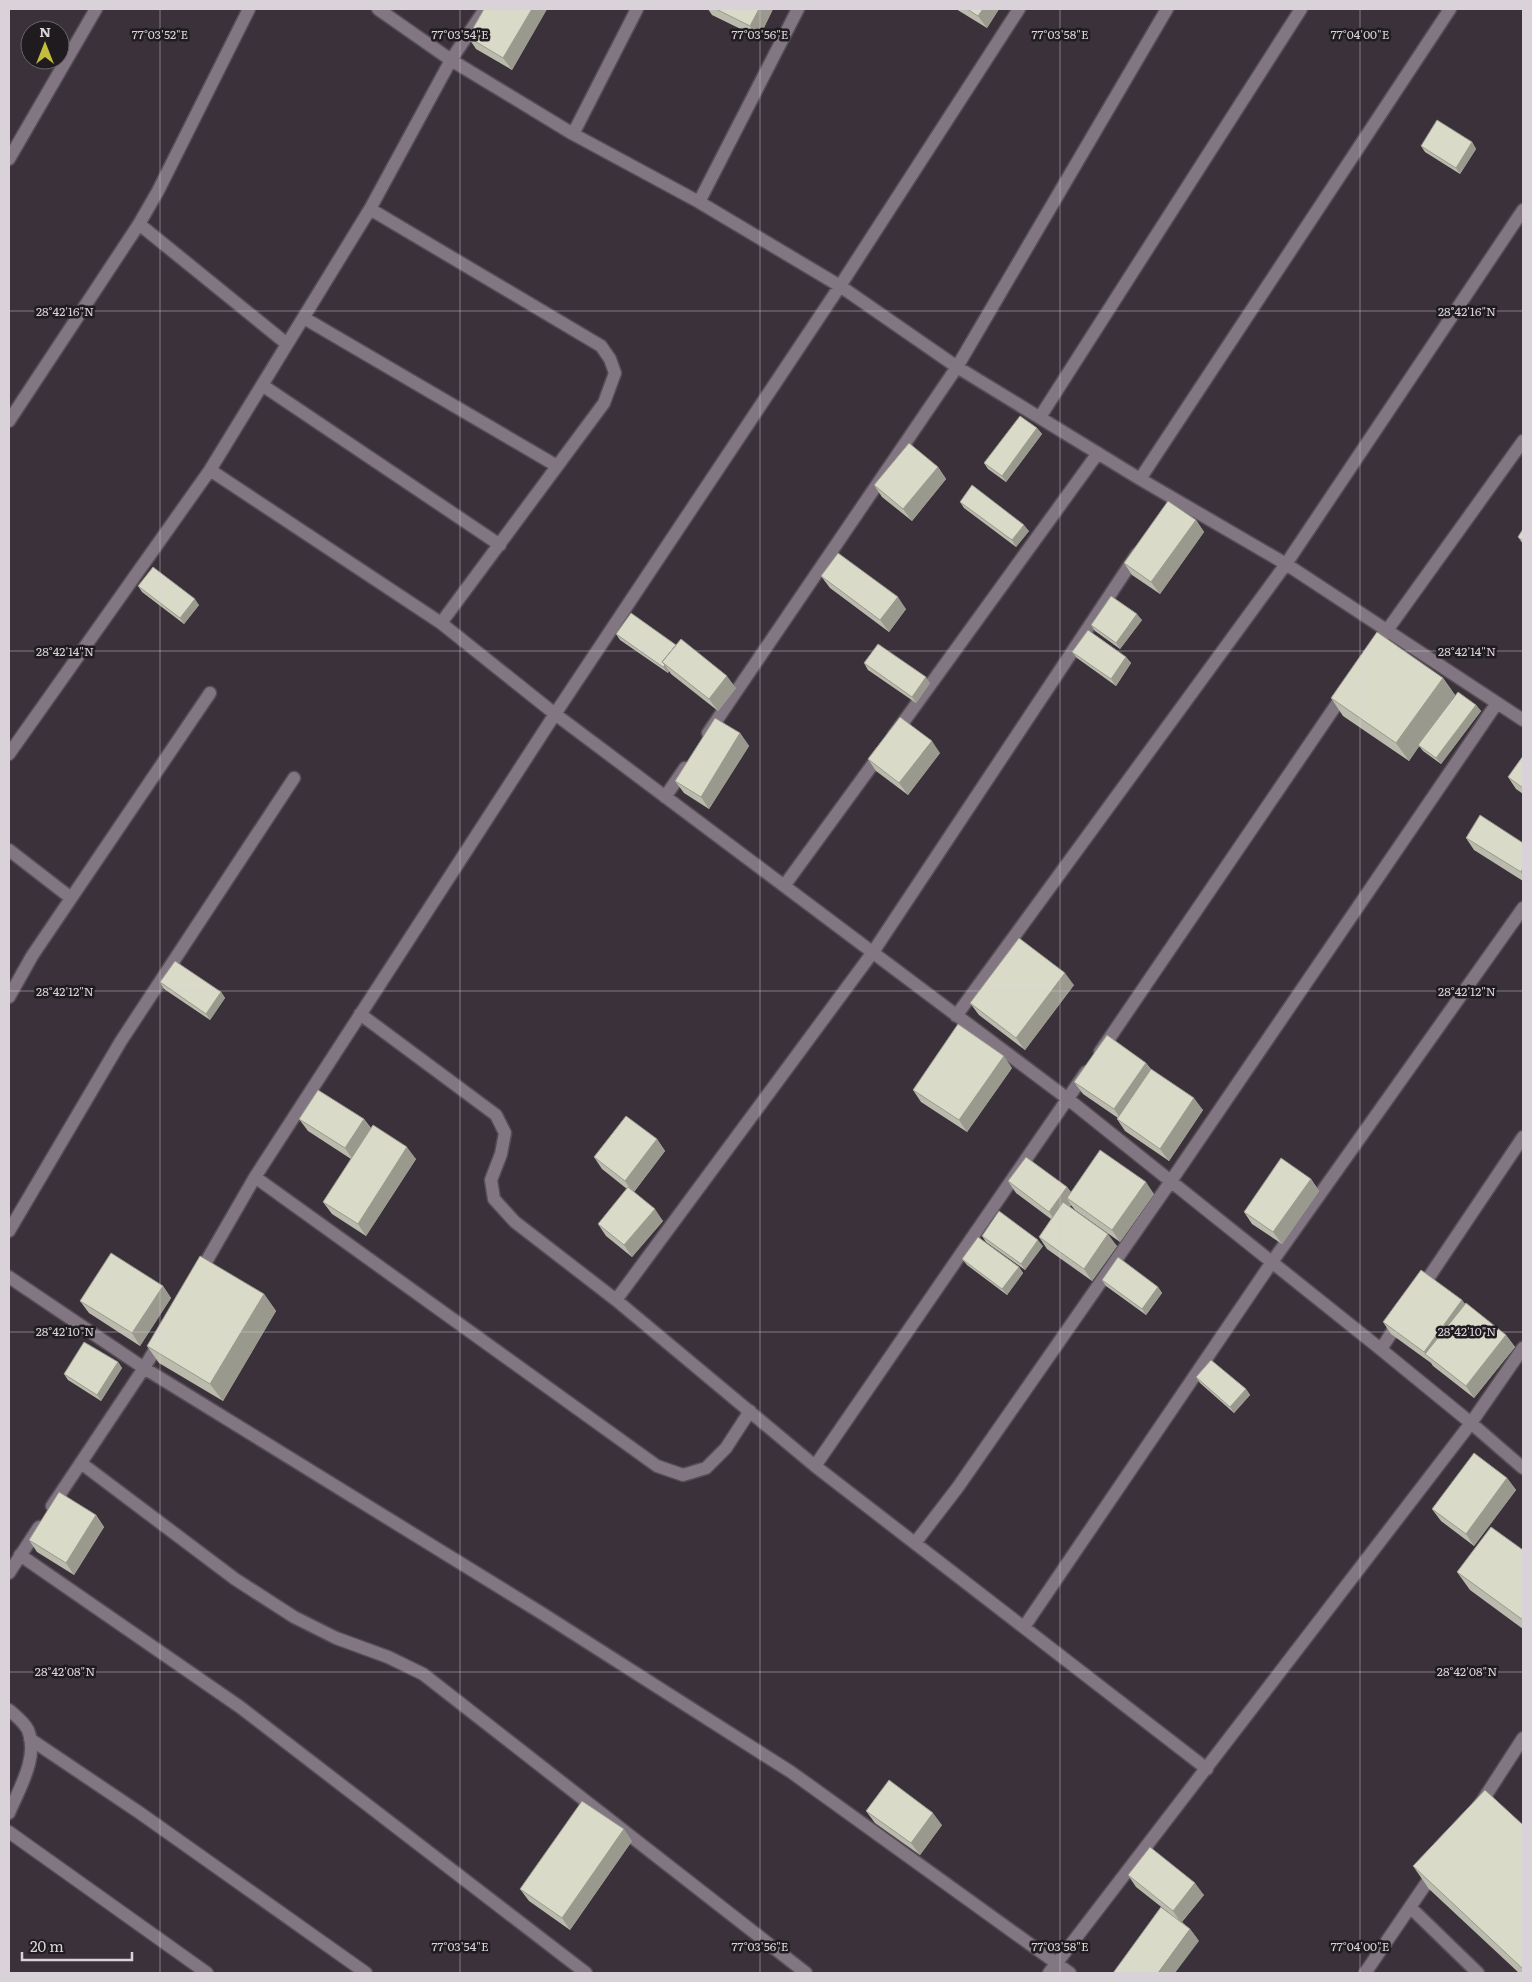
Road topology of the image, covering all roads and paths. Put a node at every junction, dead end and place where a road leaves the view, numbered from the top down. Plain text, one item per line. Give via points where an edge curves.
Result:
1 (96, 9) edge
2 (249, 9) edge
3 (378, 9) edge
4 (484, 9) edge
5 (637, 9) edge
6 (798, 9) edge
7 (1019, 9) edge
8 (1167, 9) edge
9 (1301, 9) edge
10 (1450, 9) edge
11 (451, 60) junction
12 (573, 134) junction
13 (9, 159) edge
14 (699, 202) junction
15 (370, 209) junction
16 (1523, 210) edge
17 (139, 224) junction
18 (840, 286) junction
19 (304, 318) junction
20 (287, 344) junction
21 (958, 367) junction
22 (262, 385) junction
23 (1040, 417) junction
24 (9, 421) edge
25 (1523, 441) edge
26 (1098, 453) junction
27 (558, 466) junction
28 (210, 470) junction
29 (1140, 479) junction
30 (1146, 540) edge
31 (500, 545) junction
32 (1286, 564) junction
33 (441, 623) junction
34 (1387, 630) junction
35 (1376, 647) edge
36 (1354, 680) edge
37 (210, 694) dead end
38 (1497, 703) junction
39 (555, 714) junction
40 (1523, 720) edge
41 (704, 740) edge
42 (9, 754) edge
43 (693, 756) edge
44 (294, 778) dead end
45 (665, 797) junction
46 (9, 850) edge
47 (784, 886) junction
48 (71, 898) junction
49 (1523, 908) edge
50 (873, 952) junction
51 (9, 997) edge
52 (360, 1014) junction
53 (956, 1016) junction
54 (1068, 1099) junction
55 (1523, 1137) edge
56 (255, 1177) junction
57 (1171, 1181) junction
58 (9, 1231) edge
59 (1272, 1262) junction
60 (9, 1278) edge
61 (192, 1285) edge
62 (616, 1300) junction
63 (168, 1327) edge
64 (1378, 1347) junction
65 (1523, 1348) edge
66 (144, 1368) junction
67 (750, 1411) junction
68 (1471, 1423) junction
69 (81, 1463) junction
70 (815, 1466) junction
71 (1523, 1468) edge
72 (915, 1543) junction
73 (20, 1555) junction
74 (9, 1573) edge
75 (1024, 1627) junction
76 (9, 1710) edge
77 (1523, 1738) edge
78 (30, 1739) junction
79 (1207, 1769) junction
80 (9, 1813) edge
81 (1470, 1819) edge
82 (9, 1832) edge
83 (1443, 1859) edge
84 (1411, 1908) junction
85 (1057, 1963) junction
86 (208, 1973) edge
87 (366, 1973) edge
88 (586, 1973) edge
89 (806, 1973) edge
90 (1049, 1973) edge
91 (1070, 1973) edge
92 (1365, 1973) edge
93 (1478, 1973) edge

1 - 13 street
2 - 17 street
3 - 11 street
4 - 11 street
5 - 12 street
6 - 14 street
7 - 18 street
8 - 21 street
9 - 23 street
10 - 29 street
11 - 12 street
11 - 15 street
12 - 14 street
14 - 18 street
15 - 19 street
15 - 27 street via 601,346 615,373 604,403
16 - 32 street
17 - 20 street
17 - 24 street
18 - 21 street
18 - 39 street
19 - 20 street
19 - 27 street
20 - 22 street
21 - 23 street
21 - 41 street
22 - 28 street
22 - 31 street
23 - 26 street
25 - 34 street
26 - 29 street
26 - 47 street
27 - 31 street
28 - 33 street
28 - 42 street
29 - 32 street via 1171,502
30 - 50 street
31 - 33 street
32 - 34 street
32 - 53 street
33 - 39 street
34 - 35 street
34 - 38 street
36 - 54 street
37 - 48 street
38 - 40 street
38 - 57 street
39 - 45 street
39 - 52 street
43 - 45 street
44 - 58 street via 121,1041
45 - 47 street
46 - 48 street
47 - 50 street
48 - 51 street
49 - 59 street
50 - 53 street
50 - 62 street
52 - 56 street
52 - 62 street via 496,1115 505,1133 501,1154 490,1180 494,1199 515,1222
53 - 54 street
54 - 57 street
54 - 70 street
55 - 64 street via 1381,1349
56 - 61 street
56 - 67 street via 657,1466 683,1475 706,1468 726,1448
57 - 59 street
57 - 72 street via 958,1487
59 - 64 street
59 - 75 street
60 - 66 street
62 - 67 street
63 - 66 street
64 - 68 street
65 - 68 street
66 - 69 street
66 - 85 street via 543,1614 791,1772
67 - 70 street
68 - 71 street
68 - 79 street
69 - 73 street
69 - 89 street via 235,1579 294,1617 336,1638 388,1656 422,1674
70 - 72 street
72 - 75 street
73 - 74 street
73 - 88 street via 240,1707
75 - 79 street
76 - 78 street via 27,1729
77 - 81 street
78 - 80 street via 28,1766
78 - 87 street
79 - 85 street
82 - 86 street
83 - 84 street
84 - 92 street
84 - 93 street
85 - 90 street
85 - 91 street

